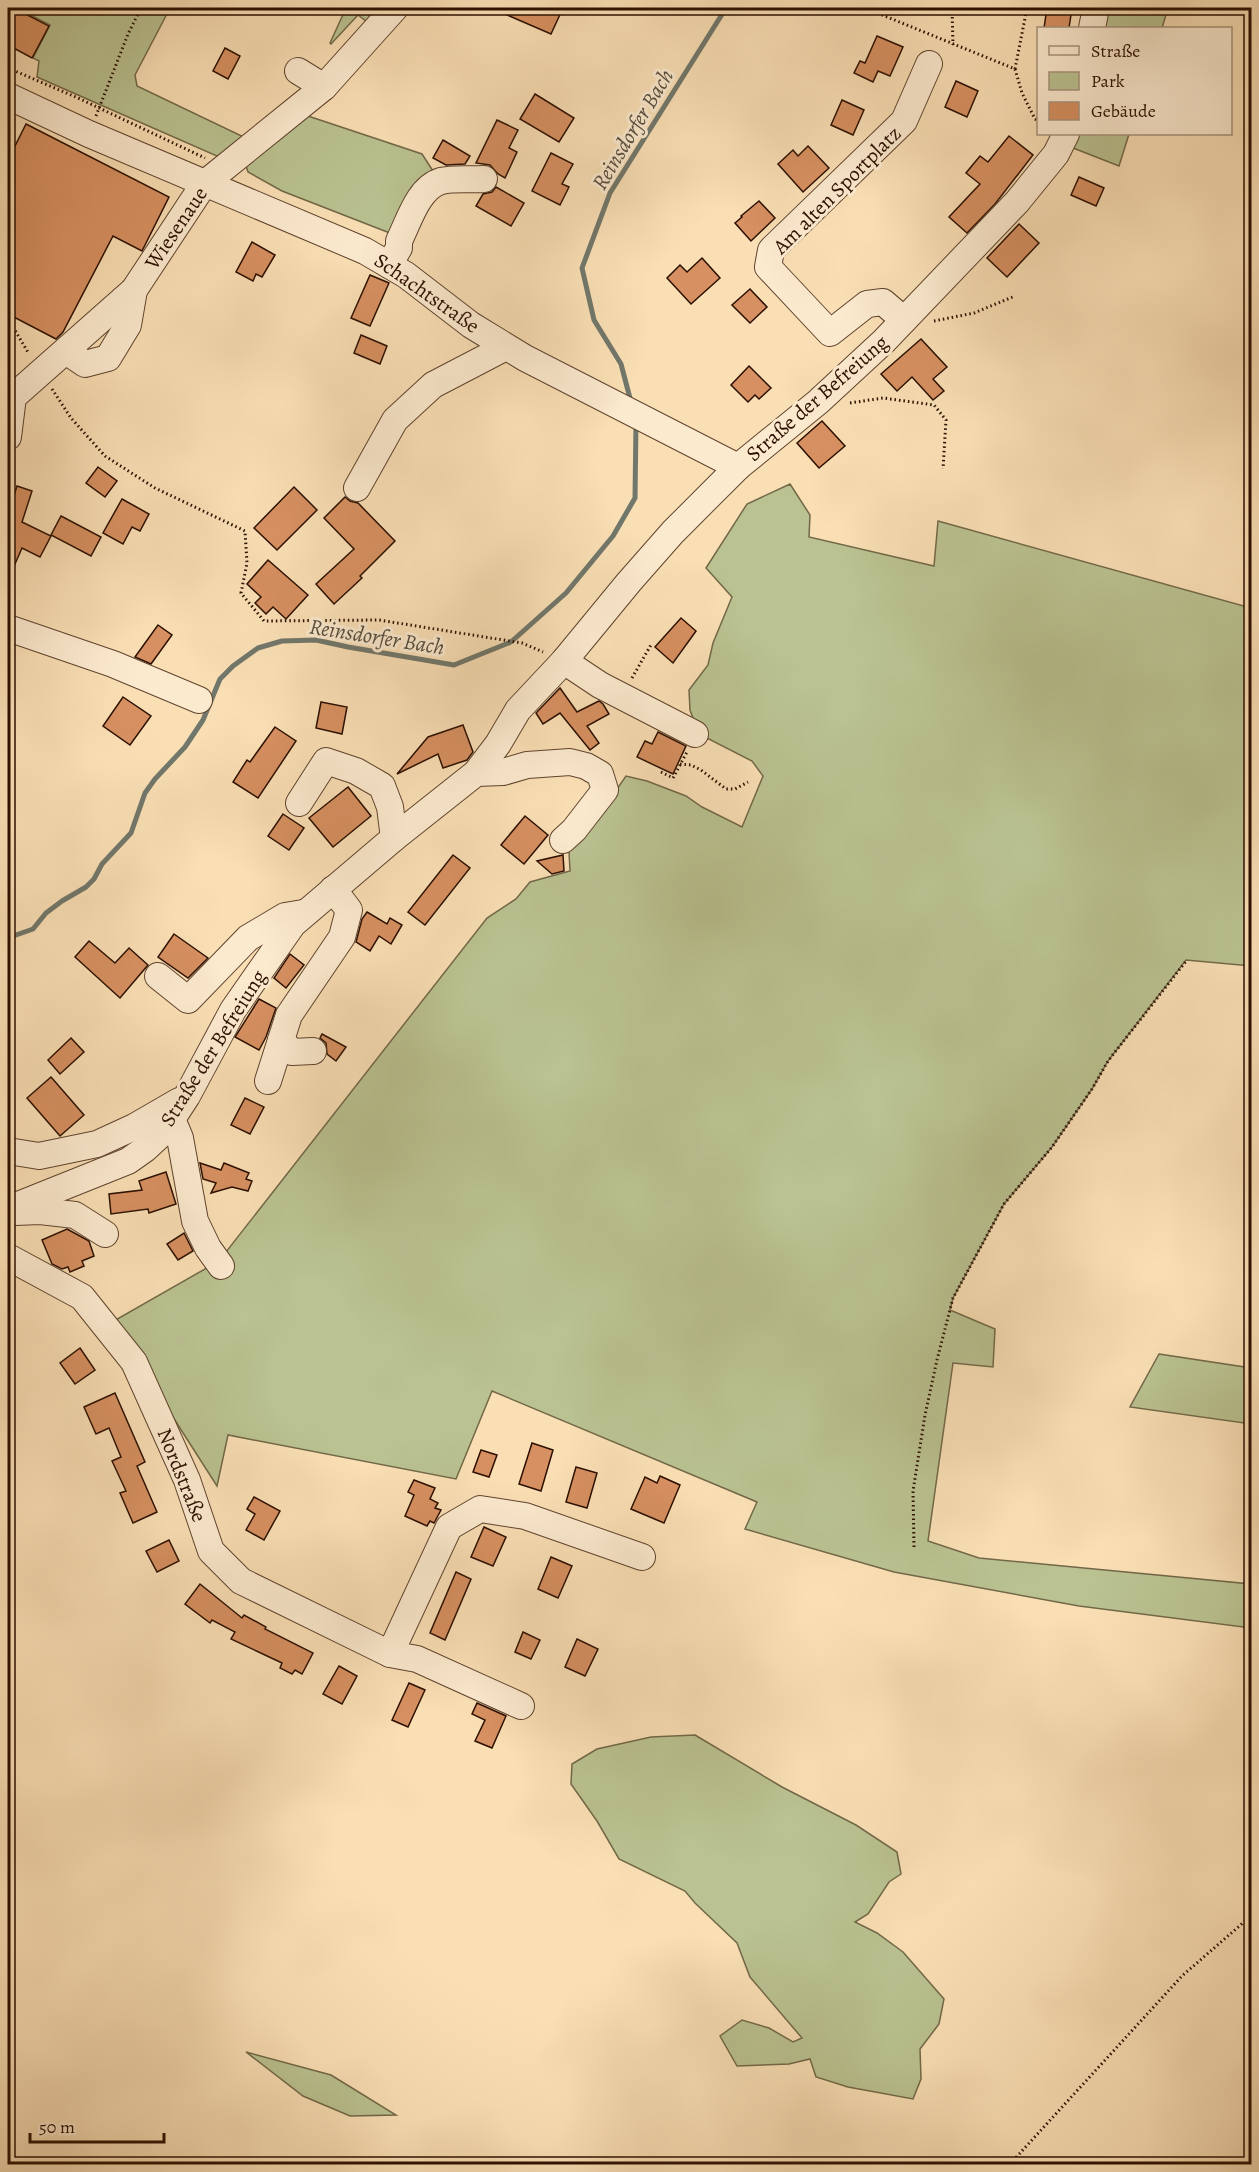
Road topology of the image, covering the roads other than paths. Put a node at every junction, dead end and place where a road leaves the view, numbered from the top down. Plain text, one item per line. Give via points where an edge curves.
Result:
1 (395, 8) edge
2 (1096, 8) edge
3 (1092, 27) edge
4 (929, 64) dead end
5 (298, 71) dead end
6 (324, 87) junction
7 (8, 96) edge
8 (1066, 135) edge
9 (484, 179) dead end
10 (204, 184) junction
11 (389, 265) junction
12 (904, 320) junction
13 (506, 347) junction
14 (8, 437) edge
15 (738, 467) junction
16 (357, 488) dead end
17 (8, 628) edge
18 (564, 661) junction
19 (199, 699) dead end
20 (695, 734) dead end
21 (476, 773) junction
22 (299, 803) dead end
23 (394, 838) junction
24 (563, 840) dead end
25 (333, 889) junction
26 (309, 911) junction
27 (159, 976) dead end
28 (281, 1040) junction
29 (313, 1051) dead end
30 (268, 1081) dead end
31 (188, 1096) junction
32 (172, 1119) junction
33 (8, 1150) edge
34 (8, 1209) edge
35 (105, 1234) dead end
36 (8, 1257) edge
37 (221, 1266) dead end
38 (642, 1557) dead end
39 (390, 1654) junction
40 (521, 1706) dead end

1 - 6 street, Wiesenaue
2 - 3 street
4 - 12 street, Am alten Sportplatz via 904,121 771,250 768,267 830,333 867,304 883,302
5 - 6 street
6 - 10 street, Wiesenaue
7 - 10 street, Schachtstraße
8 - 12 street, Straße der Befreiung via 1056,154 1017,202
9 - 11 street via 432,185 420,198
10 - 11 street, Schachtstraße via 365,251
10 - 14 street, Wiesenaue via 134,291 14,397
11 - 13 street, Schachtstraße
12 - 15 street, Straße der Befreiung via 818,402
13 - 15 street, Schachtstraße
13 - 16 street via 433,385 395,420
15 - 18 street, Straße der Befreiung via 666,540
17 - 19 street
18 - 20 street via 600,685
18 - 21 street, Straße der Befreiung via 518,710
21 - 23 street, Straße der Befreiung
21 - 24 street via 570,762 600,774 604,790
22 - 23 street via 326,761 356,771 382,786 390,807
23 - 25 street, Straße der Befreiung
25 - 26 street, Straße der Befreiung
25 - 28 street via 349,910 342,937 289,1015
26 - 27 street via 285,916 248,938 188,1000
26 - 31 street, Straße der Befreiung via 293,924 233,1010
28 - 29 street via 292,1052
28 - 30 street
31 - 32 street, Straße der Befreiung
31 - 33 street via 98,1144 39,1156
32 - 34 street, Straße der Befreiung via 159,1136 128,1161
32 - 37 street via 180,1138 195,1221
34 - 35 street via 75,1215
36 - 39 street, Nordstraße via 82,1298 134,1362 187,1480 211,1551 241,1581
38 - 39 street via 525,1516 480,1509 449,1527
39 - 40 street, Nordstraße via 417,1659

